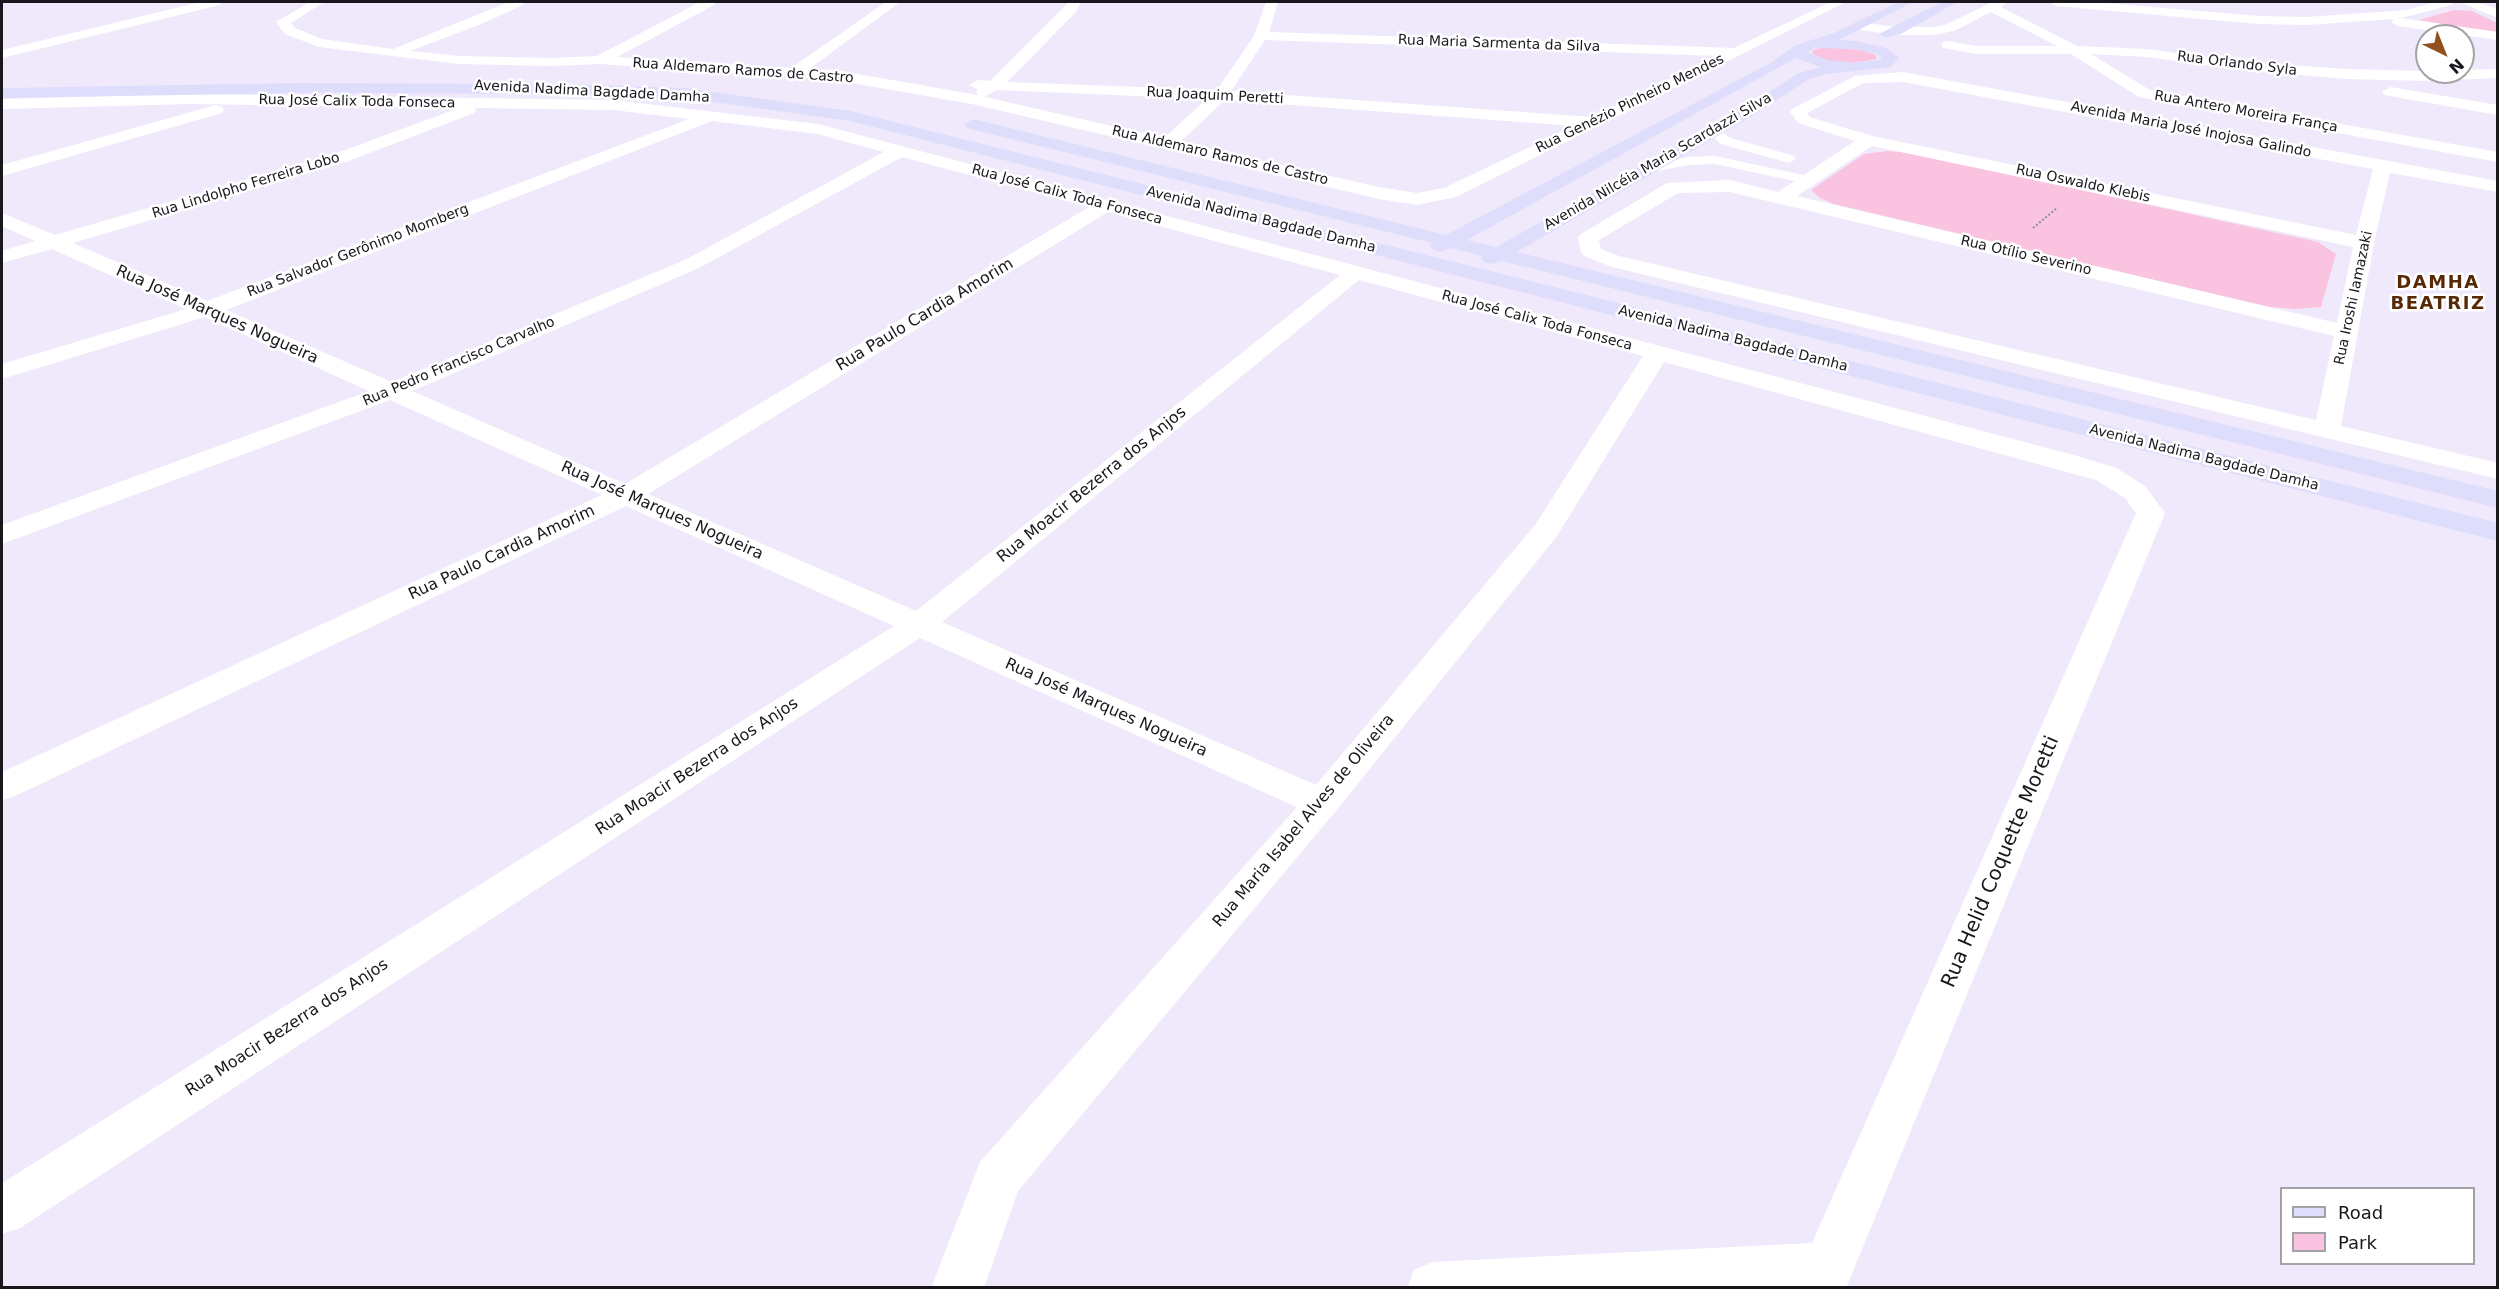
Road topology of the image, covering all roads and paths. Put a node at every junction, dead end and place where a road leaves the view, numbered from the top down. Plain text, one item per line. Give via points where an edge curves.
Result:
1 (215, 2) edge
2 (318, 2) edge
3 (518, 2) edge
4 (709, 2) edge
5 (894, 2) edge
6 (1075, 2) edge
7 (1272, 2) edge
8 (1840, 2) edge
9 (1907, 2) edge
10 (1950, 2) edge
11 (2056, 2) edge
12 (2446, 2) edge
13 (2466, 2) edge
14 (1996, 4) edge
15 (2281, 6) dead end
16 (189, 8) junction
17 (124, 12) junction
18 (2498, 14) edge
19 (100, 16) dead end
20 (2371, 18) junction
21 (1859, 26) junction
22 (1896, 32) junction
23 (1261, 36) junction
24 (2498, 36) edge
25 (2059, 41) junction
26 (2, 45) edge
27 (1948, 45) junction
28 (1802, 48) junction
29 (1977, 50) junction
30 (2074, 51) junction
31 (1736, 52) junction
32 (389, 53) junction
33 (2, 54) edge
34 (600, 60) junction
35 (2498, 63) edge
36 (1884, 64) junction
37 (2475, 65) edge
38 (1857, 67) junction
39 (2415, 67) edge
40 (1959, 70) junction
41 (2286, 70) junction
42 (795, 72) junction
43 (2498, 73) edge
44 (835, 75) junction
45 (1994, 76) junction
46 (2, 80) edge
47 (994, 86) junction
48 (2, 93) edge
49 (1221, 95) junction
50 (972, 99) junction
51 (249, 100) junction
52 (2, 104) edge
53 (487, 104) junction
54 (1704, 105) junction
55 (2498, 110) edge
56 (910, 111) dead end
57 (1746, 112) junction
58 (710, 116) junction
59 (953, 120) dead end
60 (1594, 122) junction
61 (1714, 131) junction
62 (1869, 140) junction
63 (1168, 144) junction
64 (900, 151) junction
65 (2498, 157) edge
66 (1602, 159) junction
67 (2383, 166) junction
68 (1828, 167) junction
69 (1647, 169) junction
70 (2, 171) edge
71 (2498, 175) edge
72 (1808, 180) junction
73 (2086, 185) junction
74 (2498, 187) edge
75 (1781, 198) junction
76 (1417, 199) joint
77 (1105, 206) junction
78 (2, 219) edge
79 (1450, 241) junction
80 (55, 243) junction
81 (2364, 243) junction
82 (2004, 251) junction
83 (1499, 253) junction
84 (2, 257) edge
85 (1415, 259) junction
86 (1466, 272) junction
87 (1356, 273) junction
88 (205, 310) junction
89 (2346, 332) junction
90 (1657, 353) junction
91 (2, 372) edge
92 (391, 392) junction
93 (2327, 430) junction
94 (2498, 471) edge
95 (2106, 474) joint
96 (626, 495) junction
97 (2498, 500) edge
98 (2498, 532) edge
99 (2, 534) edge
100 (918, 625) junction
101 (2, 787) edge
102 (1322, 803) junction
103 (2, 1211) edge
104 (1824, 1277) edge
105 (957, 1287) edge
106 (1433, 1287) edge

1 - 16 street
2 - 32 street, Rua Aldemaro Ramos de Castro via 283,22 290,32 318,43
3 - 32 street
4 - 34 street
5 - 42 street
6 - 47 street
7 - 23 street
8 - 31 street, Rua Genézio Pinheiro Mendes
9 - 21 street, Avenida Nilcéia Maria Scardazzi Silva
10 - 22 street
11 - 20 street via 2258,20
12 - 20 street via 2408,14
13 - 18 street
14 - 22 street via 1949,28
14 - 25 street, Rua Antero Moreira França
15 - 20 street
16 - 17 street
16 - 33 street
17 - 19 street
17 - 26 street
20 - 24 street
21 - 22 street
21 - 28 street, Avenida Nilcéia Maria Scardazzi Silva
22 - 36 street via 1869,39
23 - 31 street, Rua Maria Sarmenta da Silva
23 - 49 street
25 - 27 street via 1974,41
25 - 30 street, Rua Antero Moreira França
25 - 39 street via 2308,64
27 - 29 street, Rua Orlando Syla
27 - 40 street via 1942,52
28 - 36 street via 1841,44
28 - 38 street via 1804,57 1814,61
28 - 54 street, Avenida Nilcéia Maria Scardazzi Silva
29 - 30 street, Rua Orlando Syla
29 - 45 street via 1973,53
30 - 41 street, Rua Orlando Syla via 2147,53
30 - 65 street, Rua Antero Moreira França via 2145,94
31 - 60 street, Rua Genézio Pinheiro Mendes
32 - 34 street, Rua Aldemaro Ramos de Castro via 459,60
34 - 42 street, Rua Aldemaro Ramos de Castro
35 - 37 street
36 - 38 street
36 - 40 street
36 - 62 street, Rua Oswaldo Klebis via 1798,112 1804,120
36 - 67 street, Avenida Maria José Inojosa Galindo via 1903,77
38 - 57 street, Avenida Nilcéia Maria Scardazzi Silva via 1804,76
40 - 45 street
41 - 43 street, Rua Orlando Syla via 2390,76
41 - 55 street via 2315,79
42 - 44 street, Rua Aldemaro Ramos de Castro
44 - 47 street, Rua Joaquim Peretti
44 - 50 street, Rua Aldemaro Ramos de Castro
45 - 71 street
46 - 56 street, Avenida Nadima Bagdade Damha via 632,77 745,84
47 - 49 street, Rua Joaquim Peretti
47 - 50 street
48 - 85 street, Avenida Nadima Bagdade Damha via 471,87 684,93 850,116
49 - 60 street, Rua Joaquim Peretti
49 - 63 street
50 - 63 street, Rua Aldemaro Ramos de Castro
51 - 52 street, Rua José Calix Toda Fonseca
51 - 53 street, Rua José Calix Toda Fonseca
51 - 70 street
53 - 58 street, Rua José Calix Toda Fonseca via 613,105
53 - 80 street, Rua Lindolpho Ferreira Lobo via 340,159
54 - 57 street
54 - 66 street, Avenida Nilcéia Maria Scardazzi Silva
57 - 61 street, Avenida Nilcéia Maria Scardazzi Silva
58 - 64 street, Rua José Calix Toda Fonseca via 819,129
58 - 88 street, Rua Salvador Gerônimo Momberg
59 - 79 street, Avenida Nadima Bagdade Damha
60 - 76 street, Rua Genézio Pinheiro Mendes via 1449,193
61 - 68 lane via 1726,141 1744,147
61 - 69 street, Avenida Nilcéia Maria Scardazzi Silva
62 - 68 street
62 - 73 street, Rua Oswaldo Klebis
63 - 76 street, Rua Aldemaro Ramos de Castro
64 - 77 street, Rua José Calix Toda Fonseca
64 - 92 street, Rua Pedro Francisco Carvalho via 692,264
66 - 69 street
66 - 79 street, Avenida Nilcéia Maria Scardazzi Silva
67 - 74 street, Avenida Maria José Inojosa Galindo
67 - 81 street, Rua Iroshi Iamazaki
68 - 72 street
69 - 72 lane via 1715,160
69 - 83 street, Avenida Nilcéia Maria Scardazzi Silva
72 - 75 street
73 - 81 street, Rua Oswaldo Klebis
73 - 82 path
75 - 82 street, Rua Otílio Severino
75 - 93 street, Rua Otílio Severino via 1730,186 1674,187 1588,238 1591,252 1612,261
77 - 87 street, Rua José Calix Toda Fonseca
77 - 96 street, Rua Paulo Cardia Amorim
78 - 80 street, Rua José Marques Nogueira
79 - 83 street, Avenida Nadima Bagdade Damha
79 - 85 street, Avenida Nilcéia Maria Scardazzi Silva
80 - 84 street, Rua Lindolpho Ferreira Lobo
80 - 88 street, Rua José Marques Nogueira
81 - 89 street, Rua Iroshi Iamazaki
82 - 89 street, Rua Otílio Severino
83 - 86 street, Avenida Nilcéia Maria Scardazzi Silva
83 - 97 street, Avenida Nadima Bagdade Damha
85 - 86 street, Avenida Nadima Bagdade Damha
86 - 98 street, Avenida Nadima Bagdade Damha
87 - 90 street, Rua José Calix Toda Fonseca
87 - 100 street, Rua Moacir Bezerra dos Anjos
88 - 91 street, Rua Salvador Gerônimo Momberg
88 - 92 street, Rua José Marques Nogueira
89 - 93 street, Rua Iroshi Iamazaki
90 - 95 street, Rua José Calix Toda Fonseca
90 - 102 street, Rua Maria Isabel Alves de Oliveira via 1547,530
92 - 96 street, Rua José Marques Nogueira
92 - 99 street, Rua Pedro Francisco Carvalho
93 - 94 street
95 - 104 street, Rua Helid Coquette Moretti via 2135,492 2151,513
96 - 100 street, Rua José Marques Nogueira
96 - 101 street, Rua Paulo Cardia Amorim
100 - 102 street, Rua José Marques Nogueira
100 - 103 street, Rua Moacir Bezerra dos Anjos
102 - 105 street, Rua Maria Isabel Alves de Oliveira via 998,1178
104 - 106 street

